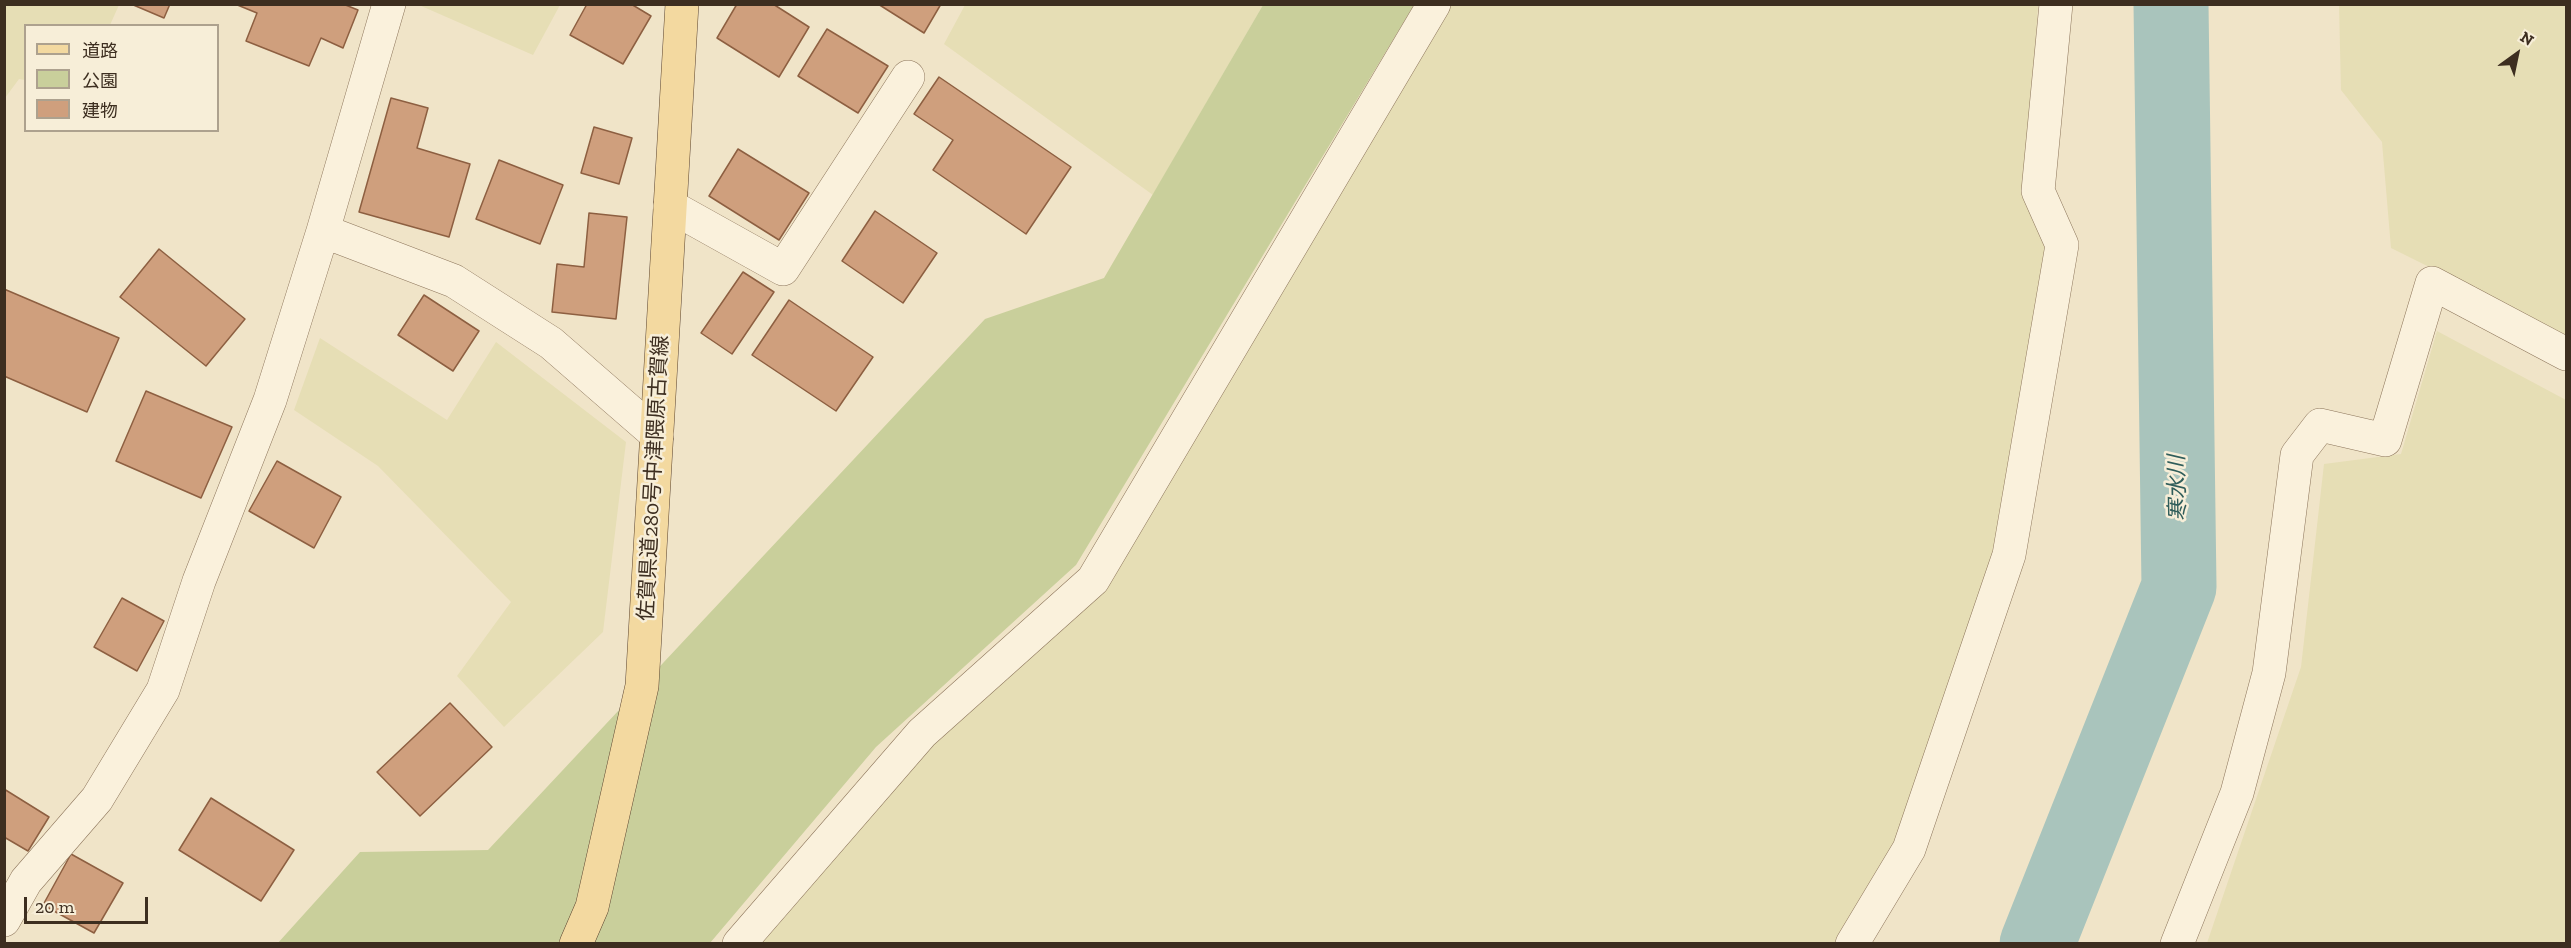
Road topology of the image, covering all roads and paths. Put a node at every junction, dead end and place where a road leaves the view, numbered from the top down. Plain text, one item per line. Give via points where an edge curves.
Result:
1 (389, 4) edge
2 (682, 4) edge
3 (1434, 4) edge
4 (2056, 4) edge
5 (908, 76) dead end
6 (670, 206) junction
7 (323, 231) junction
8 (2566, 354) edge
9 (657, 435) junction
10 (15, 873) edge
11 (4, 920) edge
12 (576, 944) edge
13 (739, 944) edge
14 (1852, 944) edge
15 (2177, 944) edge

1 - 7 street
2 - 6 main road, 佐賀県道280号中津隈原古賀線
3 - 13 street via 1093,580 922,733
4 - 14 street via 2038,190 2062,245 2009,555 1909,849
5 - 6 street via 783,269
6 - 9 main road, 佐賀県道280号中津隈原古賀線
7 - 9 street via 454,281 551,344
7 - 10 street via 270,399 199,581 163,690 97,798
8 - 15 street via 2432,283 2385,440 2320,425 2297,455 2269,673 2237,793
9 - 12 main road, 佐賀県道280号中津隈原古賀線 via 642,686 592,907
10 - 11 street

